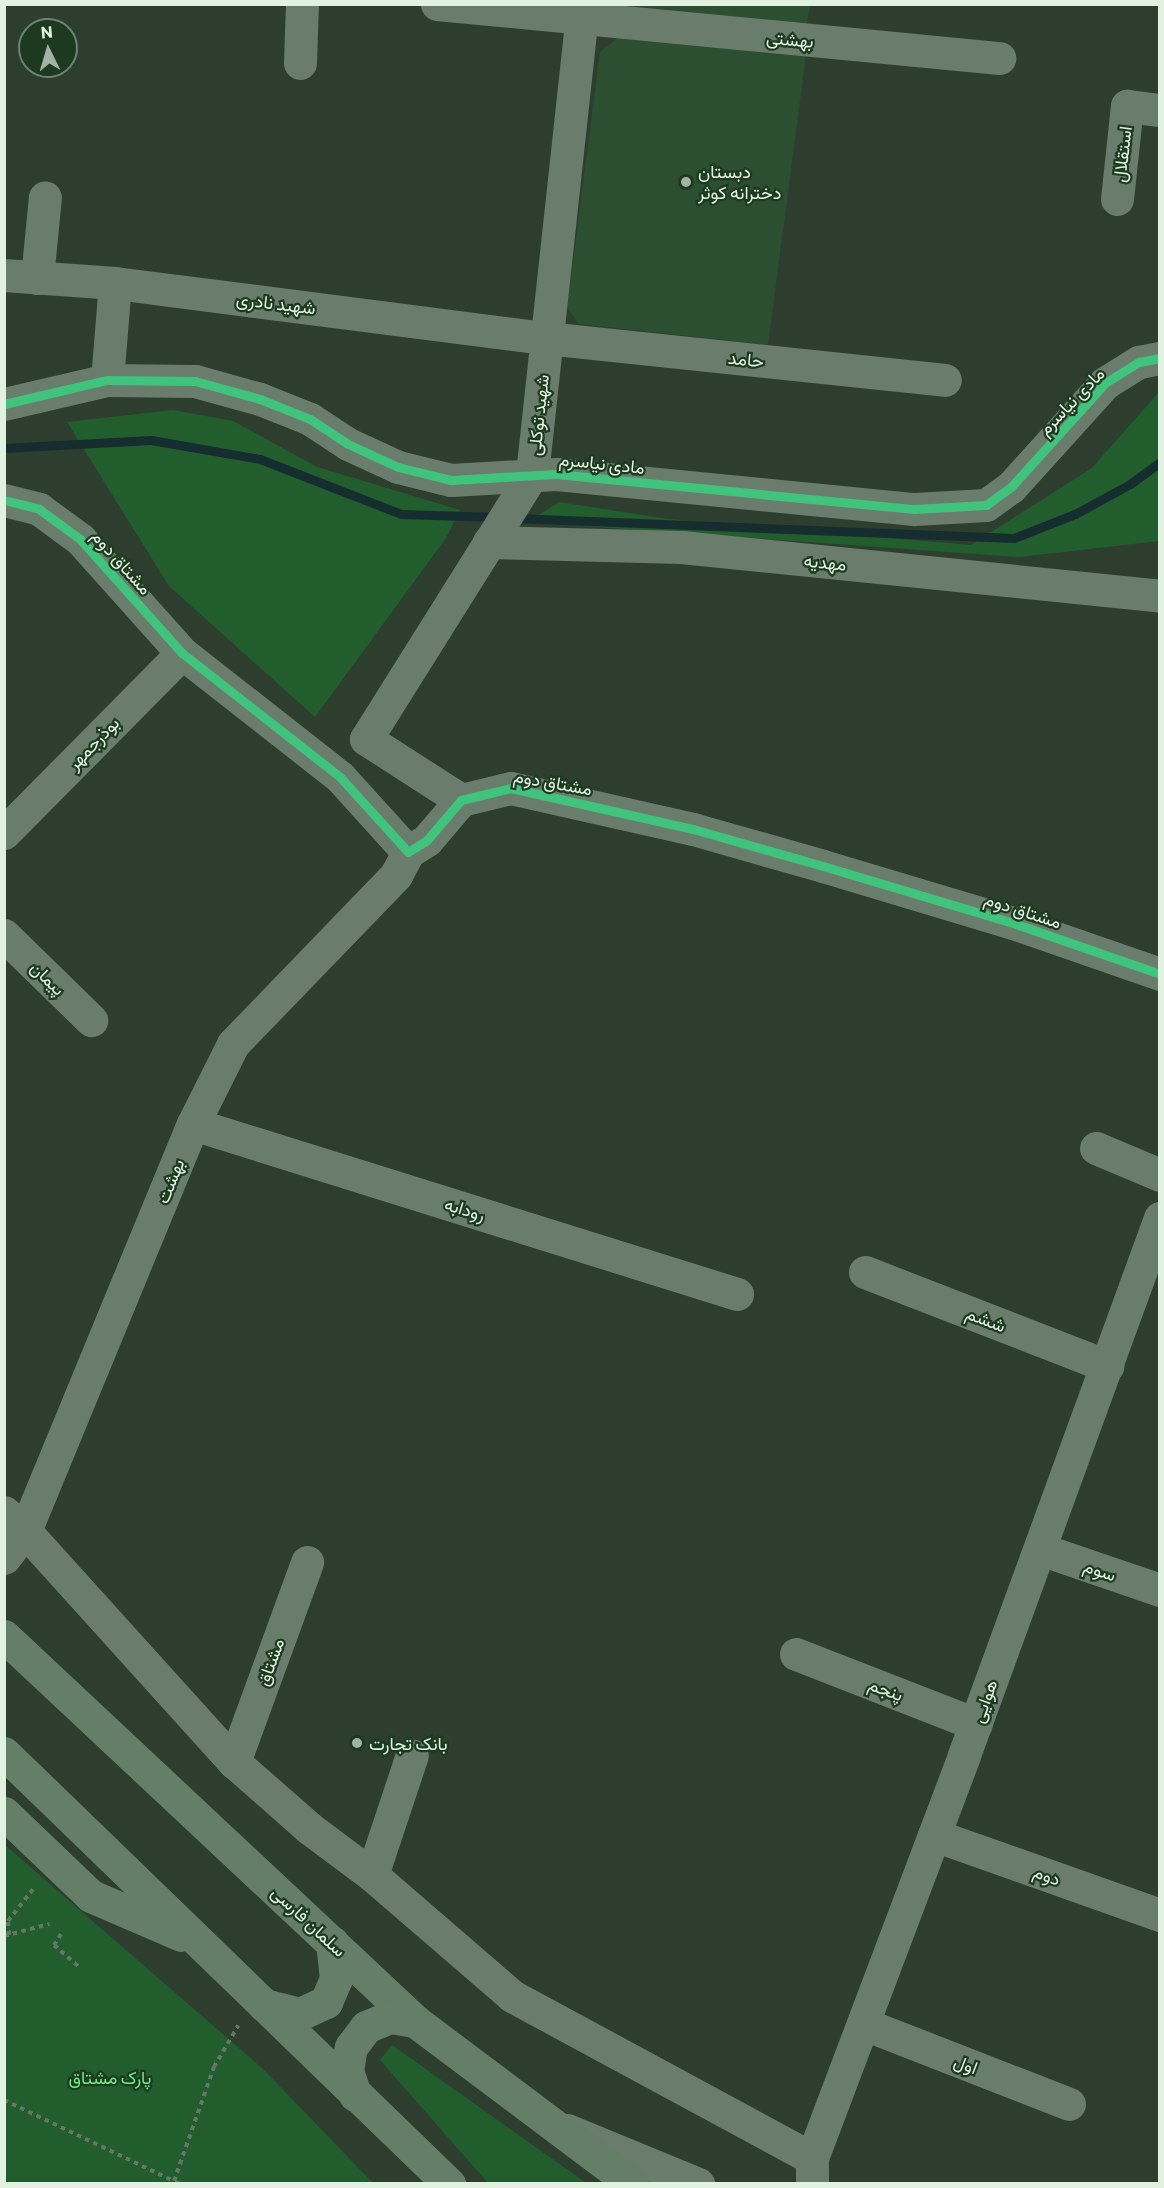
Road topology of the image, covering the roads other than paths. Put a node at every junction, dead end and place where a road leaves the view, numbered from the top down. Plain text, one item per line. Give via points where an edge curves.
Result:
1 (302, 4) edge
2 (437, 4) edge
3 (582, 12) edge
4 (999, 58) dead end
5 (300, 63) dead end
6 (1160, 110) edge
7 (45, 197) dead end
8 (1117, 199) dead end
9 (4, 275) edge
10 (37, 278) junction
11 (115, 283) junction
12 (546, 338) junction
13 (1160, 358) edge
14 (107, 380) junction
15 (945, 380) dead end
16 (4, 404) edge
17 (532, 474) junction
18 (4, 500) edge
19 (489, 542) junction
20 (1160, 596) edge
21 (182, 653) junction
22 (461, 800) junction
23 (4, 833) edge
24 (408, 852) junction
25 (4, 935) edge
26 (1160, 974) edge
27 (91, 1020) dead end
28 (194, 1124) junction
29 (1096, 1148) dead end
30 (1160, 1175) edge
31 (1160, 1218) edge
32 (1151, 1267) edge
33 (865, 1272) dead end
34 (737, 1294) dead end
35 (1107, 1366) junction
36 (15, 1522) edge
37 (1040, 1549) junction
38 (4, 1558) edge
39 (307, 1562) dead end
40 (1160, 1590) edge
41 (4, 1636) edge
42 (796, 1654) dead end
43 (976, 1724) junction
44 (4, 1753) edge
45 (412, 1755) dead end
46 (234, 1762) junction
47 (4, 1814) edge
48 (934, 1835) junction
49 (372, 1875) junction
50 (1160, 1915) edge
51 (332, 1942) junction
52 (200, 1943) junction
53 (259, 2001) junction
54 (415, 2021) junction
55 (864, 2024) junction
56 (356, 2095) junction
57 (1069, 2104) dead end
58 (552, 2124) junction
59 (812, 2171) edge
60 (449, 2184) edge
61 (632, 2184) edge
62 (698, 2184) edge
63 (789, 2184) edge

1 - 5 street
2 - 3 street, بهشتی
3 - 4 street, بهشتی
3 - 12 street, شهید توکلی
6 - 8 street, استقلال via 1127,106
7 - 10 street
9 - 10 street, شهید نادری
10 - 11 street, شهید نادری
11 - 12 street, شهید نادری
11 - 14 street
12 - 15 street, حامد
12 - 17 street, شهید توکلی
13 - 17 street, مادی نیاسرم via 1139,362 1105,383 1011,487 986,505 914,509
14 - 16 street, مادی نیاسرم
14 - 17 street, مادی نیاسرم via 195,381 260,399 310,419 348,444 398,467 451,480
17 - 19 street, شهید توکلی
18 - 21 street, مشتاق دوم via 39,509 80,539
19 - 20 street, مهدیه via 681,547
19 - 22 street, شهید توکلی via 366,739
21 - 23 street, بوذرجمهر
21 - 24 street, مشتاق دوم via 340,777
22 - 24 street via 427,840
22 - 26 street, مشتاق دوم via 511,788 693,829 1013,923
24 - 28 street, بهشت via 396,875 233,1044
25 - 27 street, پیمان
28 - 34 street, رودابه
28 - 36 street, بهشت
29 - 30 street
31 - 32 street, هوایی
32 - 35 street, هوایی
33 - 35 street, ششم
35 - 37 street, هوایی
36 - 38 street, بهشت
36 - 46 street
37 - 40 street, سوم
37 - 43 street, هوایی
39 - 46 street, مشتاق
41 - 51 main road, سلمان فارسی
42 - 43 street, پنجم
43 - 48 street, هوایی
44 - 52 main road
45 - 49 street
46 - 49 street via 309,1828
47 - 52 main road via 91,1896
48 - 50 street, دوم
48 - 55 street, هوایی
49 - 59 street via 512,1996
51 - 53 main road via 336,1980 326,2002 300,2014
51 - 54 main road, سلمان فارسی
52 - 53 main road
53 - 56 main road
54 - 56 main road via 390,2017 366,2027 351,2046 346,2071
54 - 58 main road, سلمان فارسی
55 - 57 street, اول
55 - 59 street, هوایی
56 - 60 main road
58 - 61 main road, سلمان فارسی
58 - 62 street
59 - 63 street

